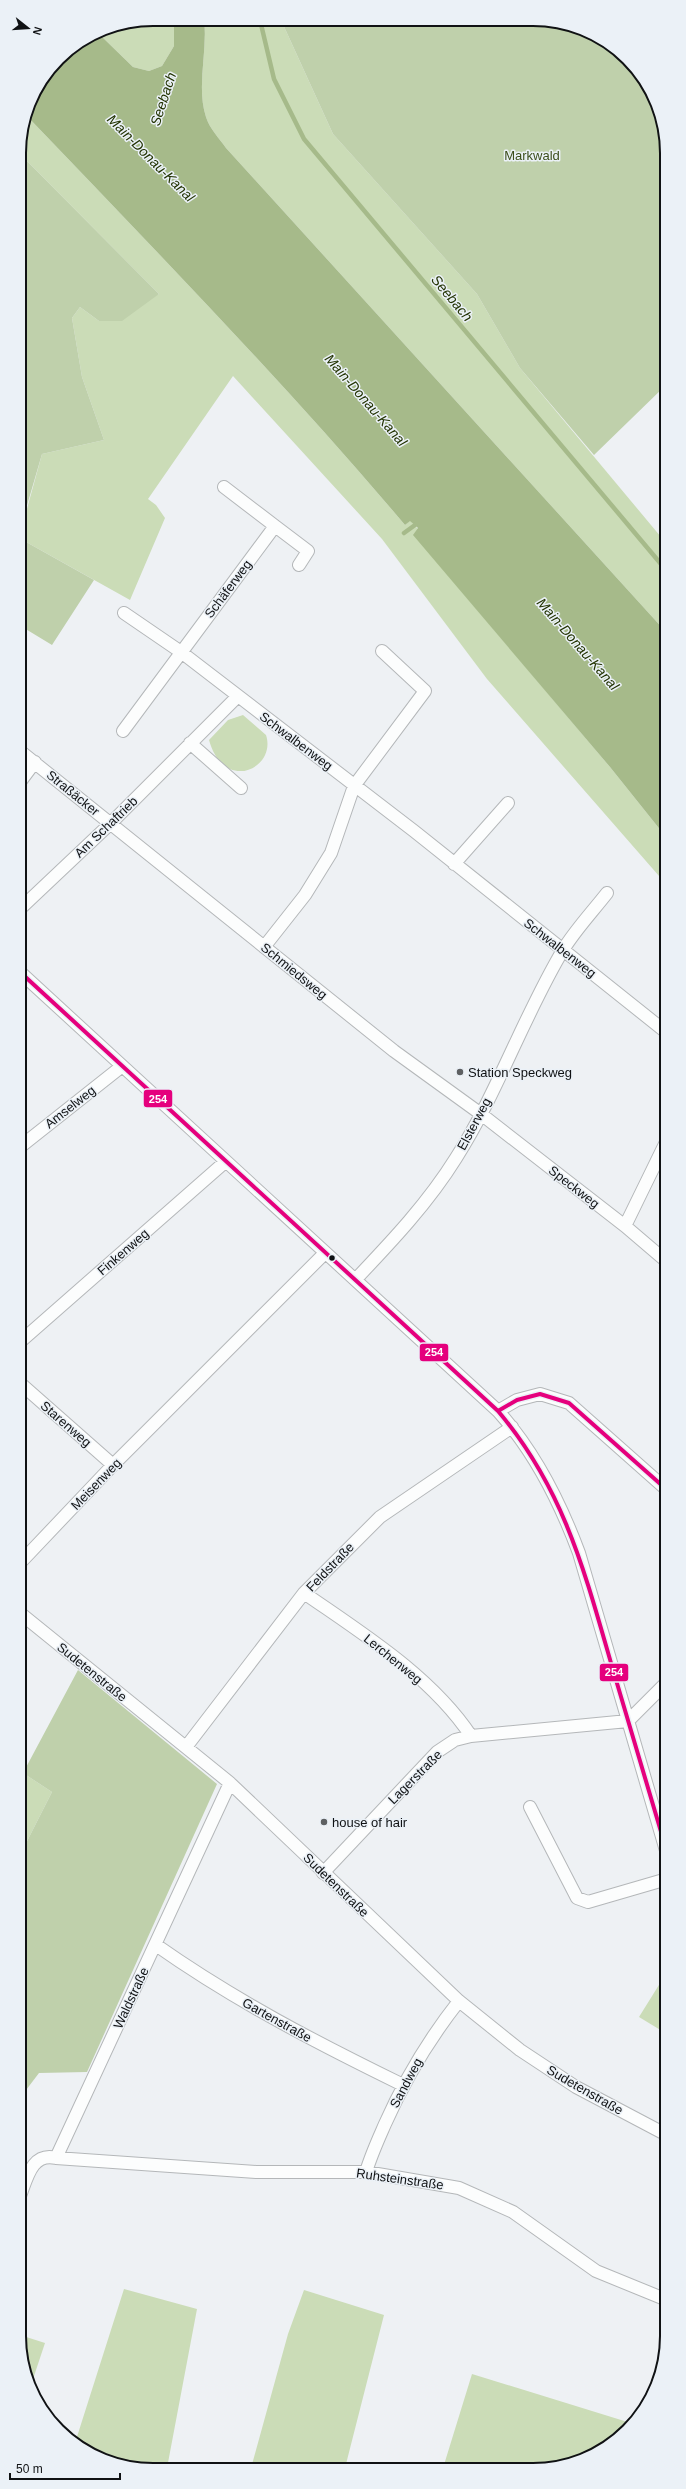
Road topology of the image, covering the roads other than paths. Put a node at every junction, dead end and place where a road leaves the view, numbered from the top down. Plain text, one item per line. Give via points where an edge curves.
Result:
1 (224, 487) dead end
2 (275, 526) junction
3 (299, 565) dead end
4 (124, 613) dead end
5 (382, 651) dead end
6 (181, 652) junction
7 (237, 697) junction
8 (123, 731) dead end
9 (190, 743) junction
10 (26, 755) edge
11 (35, 762) junction
12 (26, 774) edge
13 (354, 786) junction
14 (241, 788) dead end
15 (508, 803) dead end
16 (111, 824) junction
17 (454, 864) junction
18 (607, 893) dead end
19 (26, 904) edge
20 (264, 947) junction
21 (563, 950) junction
22 (26, 978) edge
23 (660, 1027) edge
24 (121, 1067) junction
25 (481, 1114) junction
26 (26, 1141) edge
27 (660, 1154) edge
28 (225, 1162) junction
29 (624, 1226) junction
30 (325, 1253) junction
31 (660, 1256) edge
32 (356, 1279) junction
33 (26, 1337) edge
34 (26, 1388) edge
35 (498, 1411) junction
36 (512, 1427) junction
37 (113, 1465) junction
38 (660, 1479) edge
39 (26, 1557) edge
40 (304, 1593) junction
41 (26, 1618) edge
42 (660, 1689) edge
43 (628, 1721) junction
44 (471, 1736) junction
45 (186, 1747) junction
46 (230, 1783) junction
47 (530, 1807) dead end
48 (660, 1833) edge
49 (323, 1873) junction
50 (660, 1881) edge
51 (156, 1945) junction
52 (459, 2001) junction
53 (403, 2084) junction
54 (660, 2131) edge
55 (56, 2158) junction
56 (366, 2172) junction
57 (26, 2182) edge
58 (660, 2297) edge

1 - 2 street
2 - 3 street via 308,551
2 - 6 street, Schäferweg
4 - 6 street
5 - 13 street via 425,691
6 - 7 street
6 - 8 street, Schäferweg
7 - 9 street, Am Schaftrieb
7 - 13 street, Schwalbenweg
9 - 14 street
9 - 16 street, Am Schaftrieb
10 - 11 street, Straßäcker
11 - 12 street, Straßäcker
11 - 16 street, Straßäcker
13 - 17 street, Schwalbenweg
13 - 20 street via 331,853 305,895
15 - 17 street
16 - 19 street, Am Schaftrieb
16 - 20 street, Schmiedsweg
17 - 21 street, Schwalbenweg
18 - 21 street, Elsterweg
20 - 25 street, Schmiedsweg via 394,1051
21 - 23 street, Schwalbenweg
21 - 25 street, Elsterweg
22 - 24 street
24 - 26 street, Amselweg
24 - 28 street
25 - 29 street, Speckweg
25 - 32 street, Elsterweg via 436,1189 400,1233
27 - 29 street
28 - 30 street
28 - 33 street, Finkenweg
29 - 31 street, Speckweg
30 - 32 street
30 - 37 street, Meisenweg
32 - 35 street
34 - 37 street, Starenweg
35 - 36 street
35 - 38 street via 517,1400 540,1394 569,1402
36 - 40 street, Feldstraße via 380,1516
36 - 43 street via 539,1466 567,1520
37 - 39 street, Meisenweg
40 - 44 street, Lerchenweg via 376,1644 427,1687 461,1721
40 - 45 street, Feldstraße
41 - 45 street, Sudetenstraße
42 - 43 street
43 - 44 street, Lagerstraße
43 - 48 street
44 - 49 street, Lagerstraße via 455,1740 437,1752
45 - 46 street, Sudetenstraße
46 - 49 street, Sudetenstraße
46 - 51 street, Waldstraße
47 - 50 street via 577,1898 582,1901 588,1902
49 - 52 street, Sudetenstraße
51 - 53 street, Gartenstraße via 204,1979 266,2016
51 - 55 street, Waldstraße
52 - 53 street, Sandweg via 432,2035
52 - 54 street, Sudetenstraße via 520,2050 576,2088
53 - 56 street, Sandweg via 370,2155
55 - 56 street, Ruhsteinstraße via 256,2172
55 - 57 street via 39,2158
56 - 58 street, Ruhsteinstraße via 459,2188 487,2198 514,2212 596,2271

